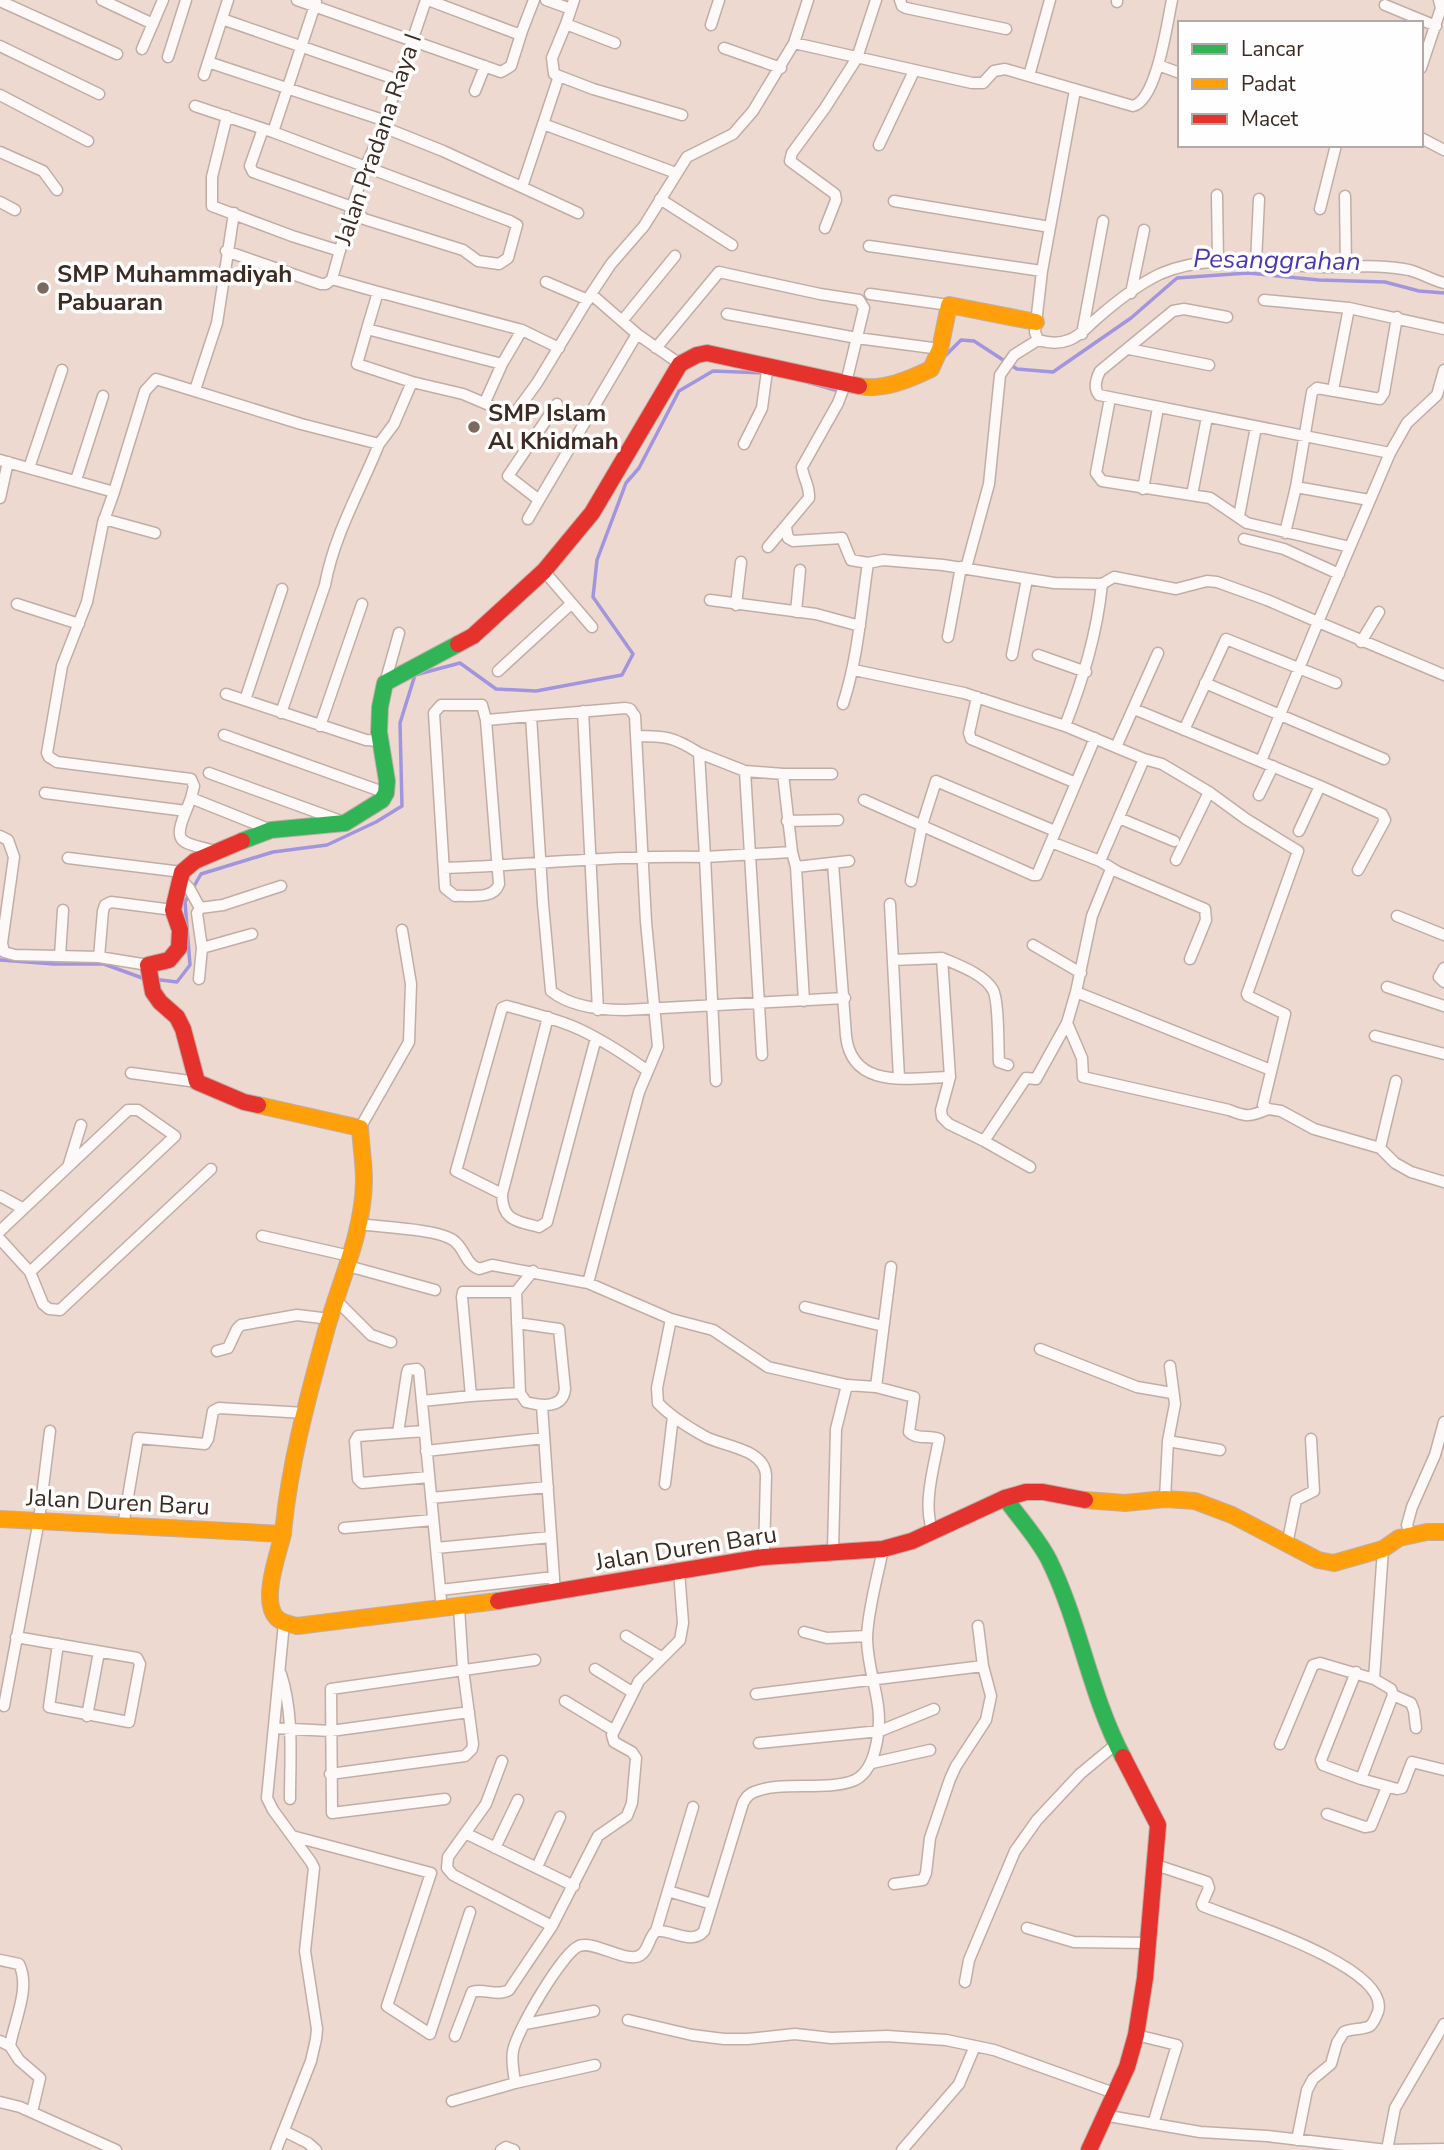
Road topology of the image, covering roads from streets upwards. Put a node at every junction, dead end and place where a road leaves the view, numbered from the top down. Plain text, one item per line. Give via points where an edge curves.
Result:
1 (102, 0) edge
2 (163, 0) edge
3 (186, 0) edge
4 (228, 0) edge
5 (297, 0) edge
6 (427, 0) edge
7 (534, 0) edge
8 (546, 0) edge
9 (719, 0) edge
10 (808, 0) edge
11 (876, 0) edge
12 (900, 0) edge
13 (1050, 0) edge
14 (1172, 0) edge
15 (1439, 0) edge
16 (0, 1) edge
17 (316, 3) edge
18 (573, 5) edge
19 (1385, 5) dead end
20 (222, 19) junction
21 (153, 24) junction
22 (566, 24) junction
23 (711, 25) dead end
24 (1436, 26) junction
25 (1006, 29) dead end
26 (522, 31) junction
27 (412, 40) junction
28 (615, 43) dead end
29 (794, 43) junction
30 (302, 45) junction
31 (0, 46) edge
32 (724, 48) dead end
33 (142, 49) dead end
34 (117, 54) dead end
35 (168, 57) dead end
36 (858, 58) junction
37 (208, 62) junction
38 (1423, 62) edge
39 (1158, 65) junction
40 (485, 66) junction
41 (780, 68) junction
42 (914, 71) junction
43 (1178, 72) edge
44 (204, 75) dead end
45 (559, 76) junction
46 (1029, 76) junction
47 (398, 80) junction
48 (287, 86) junction
49 (1075, 90) junction
50 (475, 91) dead end
51 (99, 94) dead end
52 (0, 95) edge
53 (195, 106) dead end
54 (227, 116) junction
55 (682, 116) dead end
56 (385, 124) junction
57 (543, 124) junction
58 (268, 130) junction
59 (1423, 139) edge
60 (88, 141) dead end
61 (879, 145) dead end
62 (1336, 147) edge
63 (1444, 150) edge
64 (0, 152) edge
65 (365, 169) junction
66 (676, 173) junction
67 (522, 187) junction
68 (57, 190) dead end
69 (1217, 195) dead end
70 (1345, 196) dead end
71 (660, 199) junction
72 (1259, 199) dead end
73 (894, 201) dead end
74 (0, 202) edge
75 (352, 207) junction
76 (1320, 209) dead end
77 (15, 210) dead end
78 (234, 213) junction
79 (578, 213) dead end
80 (1102, 221) dead end
81 (1049, 227) junction
82 (825, 228) dead end
83 (1144, 230) dead end
84 (732, 246) dead end
85 (869, 246) dead end
86 (226, 251) junction
87 (340, 251) junction
88 (675, 256) dead end
89 (1218, 261) junction
90 (1256, 263) junction
91 (1346, 266) junction
92 (1042, 271) junction
93 (332, 279) junction
94 (546, 282) dead end
95 (1444, 283) edge
96 (378, 292) junction
97 (1131, 293) junction
98 (870, 294) dead end
99 (589, 297) junction
100 (1264, 300) dead end
101 (949, 304) junction
102 (1349, 308) junction
103 (727, 314) dead end
104 (1227, 317) dead end
105 (1398, 317) junction
106 (622, 321) junction
107 (1036, 322) junction
108 (367, 329) junction
109 (1444, 329) edge
110 (522, 330) junction
111 (637, 334) junction
112 (1082, 334) junction
113 (857, 338) junction
114 (1038, 340) junction
115 (559, 348) junction
116 (656, 348) junction
117 (940, 349) junction
118 (1129, 349) junction
119 (502, 364) junction
120 (680, 364) junction
121 (1209, 365) dead end
122 (767, 368) junction
123 (62, 370) dead end
124 (1444, 370) edge
125 (412, 382) junction
126 (845, 385) junction
127 (195, 390) junction
128 (1333, 390) junction
129 (103, 396) dead end
130 (1110, 398) junction
131 (485, 402) junction
132 (557, 404) dead end
133 (1158, 408) junction
134 (1207, 417) junction
135 (1256, 427) junction
136 (1306, 437) junction
137 (379, 444) junction
138 (744, 444) dead end
139 (1390, 453) junction
140 (4, 461) edge
141 (29, 468) junction
142 (76, 480) junction
143 (1296, 487) junction
144 (1143, 489) junction
145 (114, 492) junction
146 (1192, 495) junction
147 (0, 498) edge
148 (539, 500) junction
149 (1369, 500) junction
150 (1238, 516) junction
151 (104, 519) junction
152 (528, 519) dead end
153 (786, 528) junction
154 (155, 533) dead end
155 (1285, 533) junction
156 (1244, 539) dead end
157 (768, 547) dead end
158 (1350, 547) junction
159 (741, 562) dead end
160 (868, 563) junction
161 (963, 568) junction
162 (800, 570) dead end
163 (544, 571) junction
164 (1339, 574) junction
165 (1027, 579) junction
166 (1102, 584) junction
167 (282, 589) dead end
168 (709, 600) dead end
169 (17, 604) dead end
170 (362, 604) dead end
171 (571, 604) junction
172 (736, 605) junction
173 (796, 611) junction
174 (1379, 612) dead end
175 (1318, 622) junction
176 (79, 624) junction
177 (860, 626) junction
178 (592, 628) dead end
179 (399, 633) dead end
180 (948, 637) dead end
181 (1361, 642) junction
182 (1158, 653) dead end
183 (1012, 655) dead end
184 (1038, 655) dead end
185 (1299, 668) junction
186 (854, 670) junction
187 (498, 671) dead end
188 (1086, 672) junction
189 (1444, 675) edge
190 (385, 683) junction
191 (1205, 683) junction
192 (1336, 683) dead end
193 (226, 694) dead end
194 (977, 697) junction
195 (245, 700) junction
196 (844, 704) dead end
197 (1134, 709) junction
198 (583, 711) junction
199 (281, 713) junction
200 (1282, 715) junction
201 (531, 716) junction
202 (486, 720) junction
203 (320, 726) junction
204 (1065, 726) junction
205 (1184, 730) junction
206 (224, 735) dead end
207 (637, 736) junction
208 (1095, 738) junction
209 (381, 741) junction
210 (1116, 747) junction
211 (699, 753) junction
212 (1144, 759) junction
213 (1384, 759) dead end
214 (1261, 761) junction
215 (1273, 766) junction
216 (745, 771) junction
217 (209, 773) dead end
218 (783, 774) junction
219 (832, 774) dead end
220 (1076, 783) junction
221 (1320, 786) junction
222 (1209, 792) junction
223 (45, 793) dead end
224 (386, 793) junction
225 (1259, 795) dead end
226 (191, 798) junction
227 (864, 800) dead end
228 (186, 811) junction
229 (1119, 818) junction
230 (838, 820) dead end
231 (787, 821) junction
232 (345, 823) junction
233 (922, 825) junction
234 (271, 830) junction
235 (1299, 831) dead end
236 (0, 836) edge
237 (1053, 836) junction
238 (1174, 841) dead end
239 (215, 850) junction
240 (792, 852) junction
241 (643, 855) junction
242 (750, 856) junction
243 (705, 857) junction
244 (68, 858) dead end
245 (589, 860) junction
246 (1100, 860) junction
247 (1176, 860) dead end
248 (849, 861) dead end
249 (834, 863) junction
250 (540, 864) junction
251 (498, 866) junction
252 (796, 867) junction
253 (444, 868) junction
254 (1111, 869) junction
255 (1358, 870) dead end
256 (184, 880) junction
257 (911, 881) dead end
258 (281, 886) dead end
259 (890, 904) dead end
260 (200, 908) junction
261 (63, 910) dead end
262 (173, 910) junction
263 (1397, 916) dead end
264 (402, 930) dead end
265 (252, 934) dead end
266 (1444, 935) edge
267 (1033, 945) dead end
268 (202, 948) junction
269 (60, 956) junction
270 (99, 957) junction
271 (942, 958) junction
272 (1190, 959) dead end
273 (893, 960) junction
274 (1444, 968) edge
275 (1081, 973) junction
276 (150, 976) junction
277 (199, 979) dead end
278 (1444, 982) edge
279 (1387, 987) dead end
280 (1076, 992) junction
281 (845, 998) junction
282 (804, 1001) junction
283 (760, 1003) junction
284 (713, 1006) junction
285 (1444, 1006) edge
286 (598, 1010) junction
287 (653, 1010) junction
288 (548, 1017) junction
289 (1067, 1023) junction
290 (1375, 1036) dead end
291 (596, 1038) junction
292 (1444, 1054) edge
293 (762, 1055) dead end
294 (1008, 1065) dead end
295 (650, 1068) junction
296 (1272, 1070) junction
297 (131, 1073) dead end
298 (950, 1077) junction
299 (899, 1078) junction
300 (716, 1081) dead end
301 (1396, 1081) dead end
302 (197, 1082) junction
303 (1268, 1110) junction
304 (81, 1125) dead end
305 (360, 1128) junction
306 (984, 1141) junction
307 (1380, 1148) junction
308 (68, 1166) junction
309 (1030, 1167) dead end
310 (211, 1169) dead end
311 (1444, 1182) edge
312 (502, 1194) junction
313 (0, 1196) edge
314 (22, 1209) junction
315 (359, 1224) junction
316 (0, 1231) edge
317 (262, 1236) dead end
318 (0, 1239) edge
319 (349, 1261) junction
320 (891, 1267) dead end
321 (533, 1271) junction
322 (30, 1272) junction
323 (588, 1283) junction
324 (435, 1290) dead end
325 (516, 1292) junction
326 (337, 1301) junction
327 (804, 1307) dead end
328 (330, 1319) junction
329 (671, 1319) junction
330 (517, 1323) junction
331 (883, 1326) junction
332 (391, 1342) dead end
333 (1040, 1349) dead end
334 (218, 1352) dead end
335 (1170, 1366) dead end
336 (847, 1385) junction
337 (876, 1387) junction
338 (520, 1393) junction
339 (1172, 1394) junction
340 (471, 1396) junction
341 (422, 1401) junction
342 (542, 1406) junction
343 (305, 1413) junction
344 (673, 1416) junction
345 (1444, 1422) edge
346 (50, 1431) dead end
347 (424, 1431) junction
348 (398, 1433) junction
349 (544, 1438) junction
350 (1311, 1439) dead end
351 (1168, 1441) junction
352 (1220, 1450) dead end
353 (426, 1451) junction
354 (429, 1477) junction
355 (665, 1484) dead end
356 (548, 1487) junction
357 (1004, 1497) junction
358 (431, 1498) junction
359 (1165, 1499) junction
360 (0, 1519) edge
361 (39, 1520) junction
362 (433, 1520) junction
363 (123, 1526) junction
364 (344, 1528) dead end
365 (933, 1532) junction
366 (1444, 1532) edge
367 (283, 1534) junction
368 (1410, 1536) junction
369 (551, 1537) junction
370 (1287, 1545) junction
371 (436, 1548) junction
372 (883, 1549) junction
373 (1383, 1549) junction
374 (833, 1551) junction
375 (764, 1557) junction
376 (679, 1571) junction
377 (555, 1585) junction
378 (440, 1590) junction
379 (459, 1607) junction
380 (442, 1609) junction
381 (284, 1623) junction
382 (978, 1626) dead end
383 (804, 1632) dead end
384 (626, 1636) dead end
385 (16, 1637) junction
386 (868, 1642) junction
387 (58, 1644) junction
388 (99, 1651) junction
389 (661, 1657) junction
390 (536, 1660) dead end
391 (983, 1666) junction
392 (279, 1668) junction
393 (463, 1669) junction
394 (595, 1670) dead end
395 (1356, 1672) junction
396 (874, 1679) junction
397 (1374, 1679) junction
398 (632, 1692) junction
399 (756, 1694) dead end
400 (1393, 1695) junction
401 (565, 1701) dead end
402 (4, 1706) dead end
403 (934, 1709) dead end
404 (469, 1712) junction
405 (87, 1716) junction
406 (274, 1728) junction
407 (1416, 1728) dead end
408 (290, 1730) junction
409 (613, 1730) junction
410 (331, 1731) junction
411 (880, 1731) junction
412 (759, 1743) dead end
413 (1280, 1744) dead end
414 (1115, 1745) junction
415 (930, 1750) dead end
416 (502, 1761) dead end
417 (872, 1762) junction
418 (1444, 1770) edge
419 (330, 1774) junction
420 (1361, 1779) junction
421 (1387, 1787) junction
422 (290, 1799) dead end
423 (445, 1799) dead end
424 (518, 1800) dead end
425 (693, 1807) dead end
426 (1327, 1814) dead end
427 (560, 1817) dead end
428 (465, 1833) junction
429 (292, 1836) junction
430 (495, 1848) junction
431 (1156, 1864) junction
432 (537, 1867) junction
433 (894, 1884) dead end
434 (574, 1886) junction
435 (668, 1891) junction
436 (712, 1904) junction
437 (470, 1912) dead end
438 (552, 1926) junction
439 (1027, 1928) dead end
440 (656, 1931) junction
441 (1147, 1943) junction
442 (0, 1959) edge
443 (965, 1982) dead end
444 (594, 2011) dead end
445 (628, 2020) dead end
446 (525, 2024) junction
447 (1444, 2024) edge
448 (1136, 2035) junction
449 (455, 2036) dead end
450 (5, 2043) edge
451 (975, 2046) junction
452 (595, 2065) dead end
453 (515, 2083) junction
454 (1114, 2093) junction
455 (452, 2101) dead end
456 (0, 2102) edge
457 (32, 2112) junction
458 (1103, 2115) junction
459 (1153, 2124) junction
460 (284, 2131) junction
461 (1302, 2143) edge
462 (1444, 2149) edge
463 (116, 2150) edge
464 (276, 2150) edge
465 (316, 2150) edge
466 (500, 2150) edge
467 (514, 2150) edge
468 (902, 2150) edge
469 (1089, 2150) edge
470 (1387, 2150) edge

1 - 21 street
2 - 21 street
3 - 35 street
4 - 20 street
5 - 17 street
6 - 26 street via 513,33
6 - 27 street, Jalan Pradana Raya I
7 - 26 street
8 - 18 street
9 - 23 street
10 - 29 street
11 - 36 street
12 - 25 street via 905,8
13 - 46 street
14 - 39 street
15 - 24 street
16 - 34 street
17 - 27 street
17 - 30 street
18 - 22 street
19 - 24 street
20 - 30 street
20 - 37 street
21 - 33 street
22 - 28 street
22 - 45 street via 552,58 551,69
24 - 38 street
26 - 40 street via 507,70
27 - 40 street
27 - 47 street, Jalan Pradana Raya I
29 - 36 street
29 - 41 street
30 - 47 street
30 - 48 street
31 - 51 street
32 - 41 street
36 - 42 street
36 - 82 street via 790,161 835,194
37 - 44 street
37 - 48 street
39 - 43 street
39 - 49 street via 1140,104
40 - 50 street
41 - 66 street via 738,130 687,157
42 - 46 street via 977,84 1000,69
42 - 61 street
45 - 55 street
45 - 57 street
46 - 49 street
47 - 56 street, Jalan Pradana Raya I
48 - 56 street
48 - 58 street
49 - 81 street
52 - 60 street
53 - 54 street
54 - 58 street
54 - 78 street via 212,177 211,204
56 - 65 street, Jalan Pradana Raya I
56 - 67 street
57 - 66 street
57 - 67 street
58 - 65 street
58 - 75 street via 250,166 253,172
59 - 63 street
62 - 76 street
64 - 68 street via 43,171
65 - 75 street, Jalan Pradana Raya I
65 - 75 street via 517,225 508,258 499,264 478,261 463,250 364,219
66 - 71 street
67 - 79 street
69 - 89 street
70 - 91 street
71 - 84 street
71 - 99 street
72 - 90 street
73 - 81 street
74 - 77 street
75 - 87 street, Jalan Pradana Raya I
78 - 86 street
78 - 87 street
80 - 112 street
81 - 92 street
83 - 97 street
85 - 92 street
86 - 93 street via 321,284
86 - 127 street via 217,323
87 - 93 street, Jalan Pradana Raya I
88 - 106 street
89 - 90 street
89 - 97 street via 1160,274
90 - 91 street
91 - 95 street via 1409,270
92 - 107 street
93 - 96 street
94 - 99 street
96 - 108 street
96 - 110 street
97 - 112 street
98 - 101 street
99 - 106 street
99 - 115 street
100 - 102 street
101 - 107 street
101 - 117 street
102 - 105 street
102 - 128 street
103 - 113 street
104 - 118 street via 1173,311
105 - 109 street
105 - 128 street via 1380,399
106 - 111 street
107 - 114 street
108 - 119 street
108 - 125 street via 357,364
110 - 115 street
110 - 119 street
111 - 116 street
111 - 148 street
112 - 114 street via 1067,341
113 - 116 street via 864,308 859,300 719,272
113 - 117 street
113 - 126 street
114 - 161 street via 1014,355 1000,375 989,484
115 - 131 street via 515,413
116 - 120 street
117 - 126 street via 931,369 910,379 878,387
118 - 121 street
118 - 130 street via 1096,378 1096,392
119 - 131 street
120 - 122 street via 707,354
120 - 163 street via 592,513
122 - 126 street
122 - 138 street via 762,408
123 - 141 street
124 - 139 street via 1437,395 1407,423
125 - 131 street
125 - 137 street via 394,424
126 - 153 street via 802,467 809,498
127 - 137 street
127 - 145 street via 156,379 149,384
128 - 136 street via 1314,389
129 - 142 street
130 - 133 street
130 - 144 street via 1097,473 1102,481
132 - 148 street via 508,476
133 - 134 street
133 - 144 street
134 - 135 street
134 - 146 street
135 - 136 street
135 - 150 street
136 - 139 street
136 - 143 street
137 - 199 street via 338,536
139 - 149 street
140 - 141 street
140 - 147 street
141 - 142 street
142 - 145 street
143 - 149 street
143 - 155 street
144 - 146 street
145 - 151 street
146 - 150 street via 1219,503
148 - 152 street
149 - 158 street
150 - 155 street via 1247,523
151 - 154 street
151 - 176 street
153 - 157 street
153 - 160 street via 793,541 842,538 851,560
155 - 158 street
156 - 164 street via 1284,549
158 - 164 street
159 - 172 street
160 - 161 street via 883,560
160 - 177 street
161 - 165 street
161 - 180 street
162 - 173 street
163 - 171 street
163 - 190 street via 473,636
164 - 175 street
165 - 166 street
165 - 183 street
166 - 175 street via 1114,577 1176,589 1216,582
166 - 188 street
167 - 195 street
168 - 172 street
169 - 176 street
170 - 203 street
171 - 178 street
171 - 187 street
172 - 173 street
173 - 177 street
174 - 181 street
175 - 181 street
175 - 185 street
176 - 226 street via 62,666 49,757 57,762 191,779
177 - 186 street
179 - 190 street
181 - 189 street
182 - 197 street
184 - 188 street
185 - 191 street via 1226,639
185 - 192 street
185 - 200 street
186 - 194 street
186 - 196 street
188 - 204 street
190 - 209 street
191 - 200 street
191 - 205 street
193 - 195 street
194 - 204 street
194 - 220 street via 971,739
195 - 199 street
197 - 205 street
197 - 210 street
198 - 201 street
198 - 207 street via 630,709
198 - 245 street
199 - 203 street
200 - 213 street
200 - 214 street
201 - 202 street
201 - 250 street
202 - 251 street
202 - 253 street via 482,705 476,704 441,705 434,713
203 - 209 street
204 - 208 street
205 - 214 street
206 - 224 street
207 - 211 street via 668,736
207 - 241 street
208 - 210 street
208 - 220 street
209 - 224 street
210 - 212 street
211 - 216 street
211 - 243 street
212 - 222 street via 1174,769
212 - 229 street
214 - 215 street
215 - 221 street
215 - 225 street
216 - 218 street
216 - 242 street
217 - 232 street
218 - 219 street
218 - 231 street
220 - 237 street
221 - 235 street
221 - 255 street via 1384,817
222 - 247 street
222 - 296 street via 1297,851 1247,993 1285,1014
223 - 228 street
224 - 232 street
226 - 228 street
226 - 234 street
227 - 233 street
228 - 239 street via 177,831 179,838
229 - 238 street
229 - 246 street
230 - 231 street
231 - 240 street
232 - 234 street
233 - 237 street via 1033,875 1040,873
233 - 237 street via 934,784 939,781
233 - 257 street
234 - 239 street
236 - 269 street via 8,841 13,856 2,949 15,955
237 - 246 street
239 - 256 street via 195,861
240 - 242 street
240 - 252 street
241 - 243 street
241 - 245 street
241 - 287 street
242 - 243 street
242 - 283 street
243 - 284 street
244 - 256 street
245 - 250 street
245 - 286 street
246 - 254 street
248 - 249 street
249 - 252 street
249 - 281 street
250 - 251 street
250 - 286 street via 551,991
251 - 253 street
251 - 253 street via 499,884 492,894 455,896 445,888
252 - 282 street
254 - 272 street via 1205,909 1206,920
254 - 275 street via 1092,916
256 - 260 street
256 - 262 street
258 - 260 street
259 - 273 street
260 - 268 street
261 - 269 street
262 - 270 street via 105,905
262 - 276 street via 180,930 179,948
263 - 266 street
264 - 305 street via 411,984 409,1042
265 - 268 street
267 - 275 street
268 - 277 street
269 - 270 street
270 - 276 street
271 - 273 street
271 - 294 street via 993,991 999,1062
271 - 298 street
273 - 299 street
274 - 278 street via 1439,977
275 - 280 street
276 - 302 street via 156,999 180,1022
279 - 285 street
280 - 289 street
280 - 296 street
281 - 282 street
281 - 299 street via 847,1048 854,1063 872,1074
282 - 283 street
283 - 284 street
283 - 293 street
284 - 287 street
284 - 300 street
286 - 287 street
287 - 295 street via 657,1052
288 - 291 street
288 - 312 street
288 - 312 street via 502,1008 456,1171
289 - 303 street via 1082,1058 1083,1077 1252,1116
289 - 306 street via 1036,1079 1026,1078
290 - 292 street
291 - 295 street
291 - 312 street via 545,1225 510,1217 502,1206
295 - 323 street via 633,1112
296 - 303 street via 1263,1105
297 - 302 street
298 - 299 street
298 - 306 street via 942,1117
301 - 307 street
302 - 305 street via 244,1102
303 - 307 street
304 - 308 street
305 - 315 street via 364,1167
306 - 309 street
307 - 311 street via 1411,1172
308 - 314 street
308 - 322 street via 130,1109 175,1136
310 - 322 street via 64,1308 53,1310 43,1304
313 - 314 street
314 - 316 street
315 - 319 street
315 - 321 street via 450,1238 479,1269 492,1265
317 - 319 street
318 - 322 street
319 - 324 street
319 - 326 street
320 - 331 street
321 - 323 street
321 - 325 street
323 - 329 street
325 - 330 street
325 - 340 street via 463,1292
326 - 328 street
326 - 332 street via 371,1335
327 - 331 street
328 - 334 street via 297,1315 242,1325 228,1348
328 - 343 street
329 - 336 street via 713,1330 768,1367
329 - 344 street via 656,1399
330 - 338 street
330 - 342 street via 560,1331 564,1395 559,1402
331 - 337 street
333 - 339 street via 1137,1387
335 - 339 street
336 - 337 street
336 - 374 street via 836,1429
337 - 365 street via 914,1397 909,1432 939,1439 928,1520
338 - 340 street
338 - 342 street via 526,1402
339 - 351 street via 1175,1404
340 - 341 street
341 - 347 street
341 - 348 street via 419,1371 408,1370
342 - 349 street
343 - 363 street via 219,1408 213,1411 205,1444 138,1438
343 - 367 street via 287,1490
344 - 355 street
344 - 375 street via 764,1465
345 - 368 street via 1412,1507 1407,1525
346 - 361 street
347 - 348 street
347 - 353 street
348 - 354 street via 356,1438 359,1482
349 - 353 street
349 - 356 street
350 - 370 street via 1314,1491 1296,1500
351 - 352 street
351 - 359 street
353 - 354 street
354 - 358 street
356 - 358 street
356 - 369 street
357 - 359 street, Jalan Duren Baru via 1044,1492 1090,1501
357 - 365 street, Jalan Duren Baru
357 - 414 street via 1048,1559
358 - 362 street
359 - 370 street, Jalan Duren Baru via 1195,1501
360 - 361 street, Jalan Duren Baru
361 - 363 street, Jalan Duren Baru
361 - 385 street
362 - 364 street
362 - 371 street
363 - 367 street, Jalan Duren Baru
365 - 372 street, Jalan Duren Baru
366 - 368 street, Jalan Duren Baru
367 - 381 street via 270,1591 275,1617
368 - 373 street, Jalan Duren Baru
369 - 371 street
369 - 377 street
370 - 373 street, Jalan Duren Baru via 1334,1563
371 - 378 street
372 - 374 street, Jalan Duren Baru
372 - 386 street
373 - 397 street
374 - 375 street, Jalan Duren Baru
375 - 376 street, Jalan Duren Baru
376 - 377 street, Jalan Duren Baru
376 - 389 street via 682,1632 674,1647
377 - 378 street
377 - 379 street, Jalan Duren Baru
378 - 380 street
379 - 380 street, Jalan Duren Baru
379 - 393 street
380 - 381 street, Jalan Duren Baru via 297,1626
381 - 392 street
382 - 391 street
383 - 386 street
384 - 389 street
385 - 387 street
385 - 402 street
386 - 396 street
387 - 388 street
387 - 405 street via 49,1707
388 - 405 street
388 - 405 street via 139,1661 131,1718 126,1723
389 - 398 street
390 - 393 street
391 - 396 street
391 - 433 street via 991,1696 986,1720 950,1779 930,1838 926,1873 923,1880
392 - 406 street
392 - 408 street
393 - 404 street
393 - 410 street via 331,1689
394 - 398 street
395 - 397 street
395 - 413 street via 1313,1665
395 - 420 street via 1321,1760 1323,1765
396 - 399 street
396 - 411 street
397 - 400 street
398 - 409 street
400 - 407 street via 1411,1703
400 - 420 street
401 - 409 street
403 - 411 street
404 - 410 street
404 - 419 street via 473,1744 466,1756
406 - 408 street
406 - 429 street via 267,1798
408 - 410 street
408 - 422 street
409 - 434 street via 614,1742 636,1758 630,1810 598,1836
410 - 419 street
411 - 412 street
411 - 417 street
414 - 431 street via 1158,1825
414 - 443 street via 1080,1774 1015,1851 969,1961
415 - 417 street
416 - 428 street via 490,1796
417 - 436 street via 865,1773 841,1783 748,1795
418 - 421 street via 1412,1762 1402,1788
419 - 423 street via 331,1811 335,1814
420 - 421 street
421 - 426 street via 1371,1826
424 - 430 street
425 - 435 street
427 - 432 street
428 - 430 street
428 - 438 street via 448,1857 449,1872
429 - 437 street via 431,1873 387,2006 430,2034
429 - 460 street via 314,1868 305,1951 317,2028 311,2062
430 - 432 street
431 - 441 street
431 - 461 street via 1207,1882 1203,1906 1312,1949 1377,1994 1374,2020 1344,2032 1331,2064 1307,2090
432 - 434 street
434 - 438 street
435 - 436 street
435 - 440 street
436 - 440 street via 700,1936
438 - 449 street via 507,1992 472,1992
439 - 441 street via 1074,1942
440 - 446 street via 638,1957 586,1945 572,1950
441 - 448 street
442 - 450 street via 19,1964 22,1973 20,2009
444 - 446 street
445 - 451 street via 716,2038 908,2036
446 - 453 street via 512,2052
447 - 470 street via 1395,2108
448 - 454 street
448 - 459 street via 1177,2045
450 - 457 street via 40,2078
451 - 454 street
451 - 468 street via 959,2084
452 - 453 street
453 - 455 street
454 - 458 street
456 - 457 street
457 - 463 street
458 - 459 street
458 - 469 street
459 - 461 street
460 - 464 street
460 - 465 street
461 - 470 street
462 - 470 street
466 - 467 street

